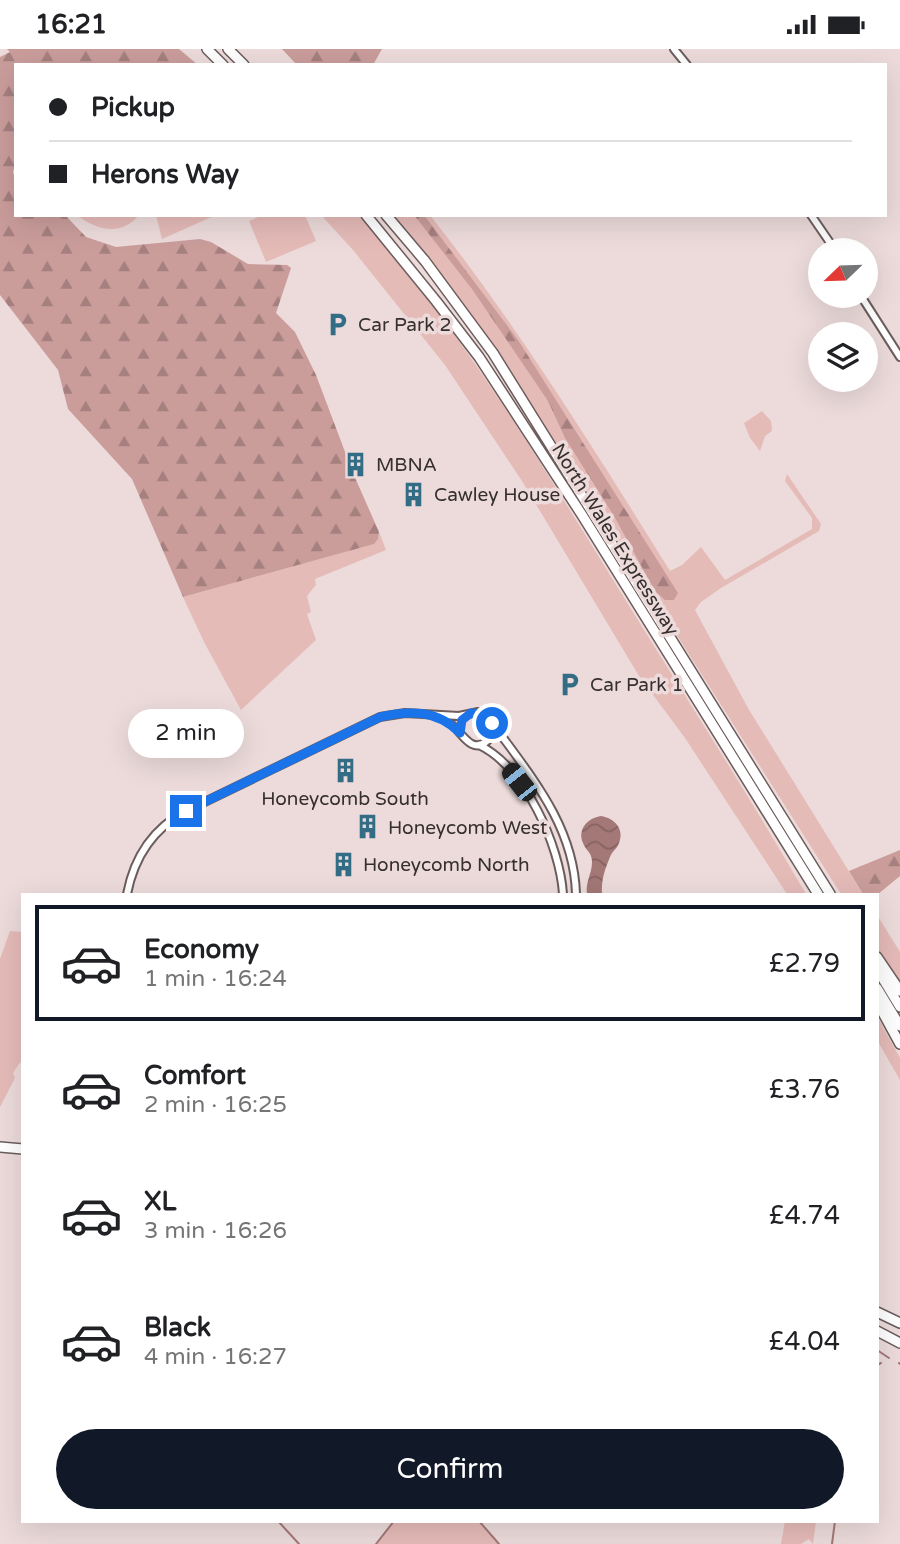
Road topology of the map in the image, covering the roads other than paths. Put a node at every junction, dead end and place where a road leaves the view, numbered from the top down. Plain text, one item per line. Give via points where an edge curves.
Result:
1 (207, 49) edge
2 (228, 49) edge
3 (674, 49) edge
4 (221, 63) edge
5 (242, 63) edge
6 (685, 63) edge
7 (368, 217) edge
8 (388, 217) edge
9 (812, 217) edge
10 (827, 238) edge
11 (868, 308) edge
12 (900, 357) edge
13 (468, 715) junction
14 (439, 716) junction
15 (492, 723) junction
16 (460, 733) junction
17 (480, 745) junction
18 (127, 893) edge
19 (563, 893) edge
20 (576, 893) edge
21 (816, 893) edge
22 (831, 893) edge
23 (879, 960) edge
24 (879, 972) edge
25 (879, 991) edge
26 (900, 991) edge
27 (879, 1006) edge
28 (900, 1007) edge
29 (900, 1025) edge
30 (900, 1044) edge
31 (0, 1147) edge
32 (21, 1149) edge
33 (879, 1313) edge
34 (900, 1323) edge
35 (879, 1332) edge
36 (900, 1343) edge

1 - 4 highway
2 - 5 highway
3 - 6 street
7 - 21 highway, North Wales Expressway via 479,357
8 - 22 highway, North Wales Expressway via 493,353
9 - 10 street
11 - 12 street
13 - 14 street
13 - 15 street via 478,712
13 - 16 street
14 - 16 street
14 - 18 street via 405,713 380,717 175,817 141,854
15 - 17 street via 491,736
15 - 20 street via 559,822
16 - 17 street via 467,743
17 - 19 street via 504,763 541,816 560,867
23 - 26 highway
24 - 28 highway
25 - 29 highway
27 - 30 highway
31 - 32 highway
33 - 34 highway
35 - 36 highway

